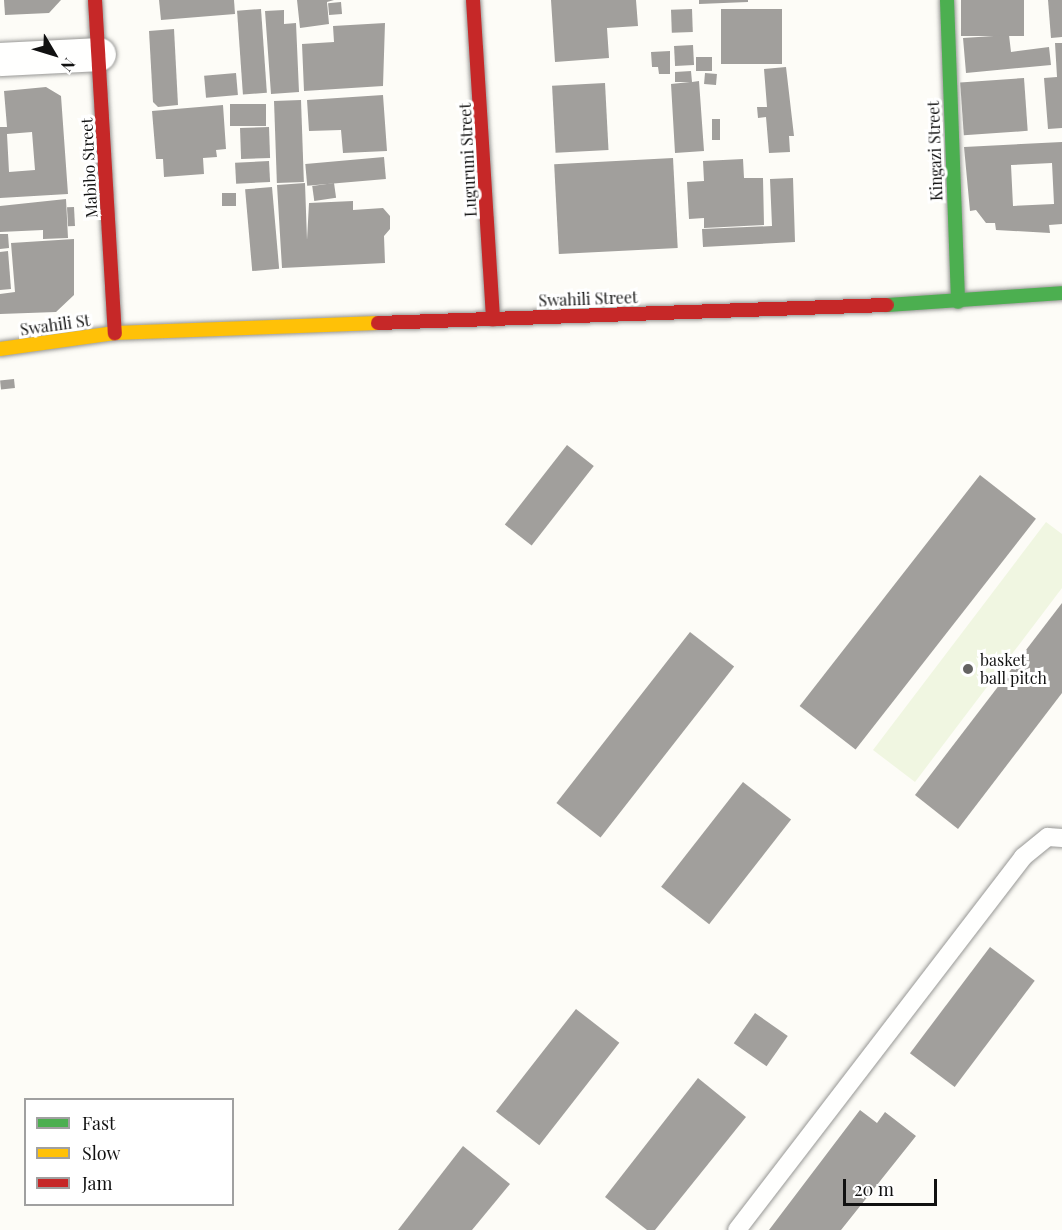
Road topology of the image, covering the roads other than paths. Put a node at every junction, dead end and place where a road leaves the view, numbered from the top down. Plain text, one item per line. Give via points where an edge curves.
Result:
1 (95, 0) edge
2 (472, 0) edge
3 (947, 0) edge
4 (99, 54) junction
5 (0, 59) edge
6 (1062, 293) edge
7 (958, 302) junction
8 (493, 319) junction
9 (114, 333) junction
10 (0, 349) edge
11 (1062, 838) edge
12 (738, 1230) edge

1 - 4 street, Mabibo Street
2 - 8 street, Luguruni Street
3 - 7 street, Kingazi Street
4 - 5 street
4 - 9 street, Mabibo Street
6 - 7 street, Swahili Street
7 - 8 street, Swahili Street
8 - 9 street, Swahili Street
9 - 10 street, Swahili St
11 - 12 lane via 1048,837 1023,857

